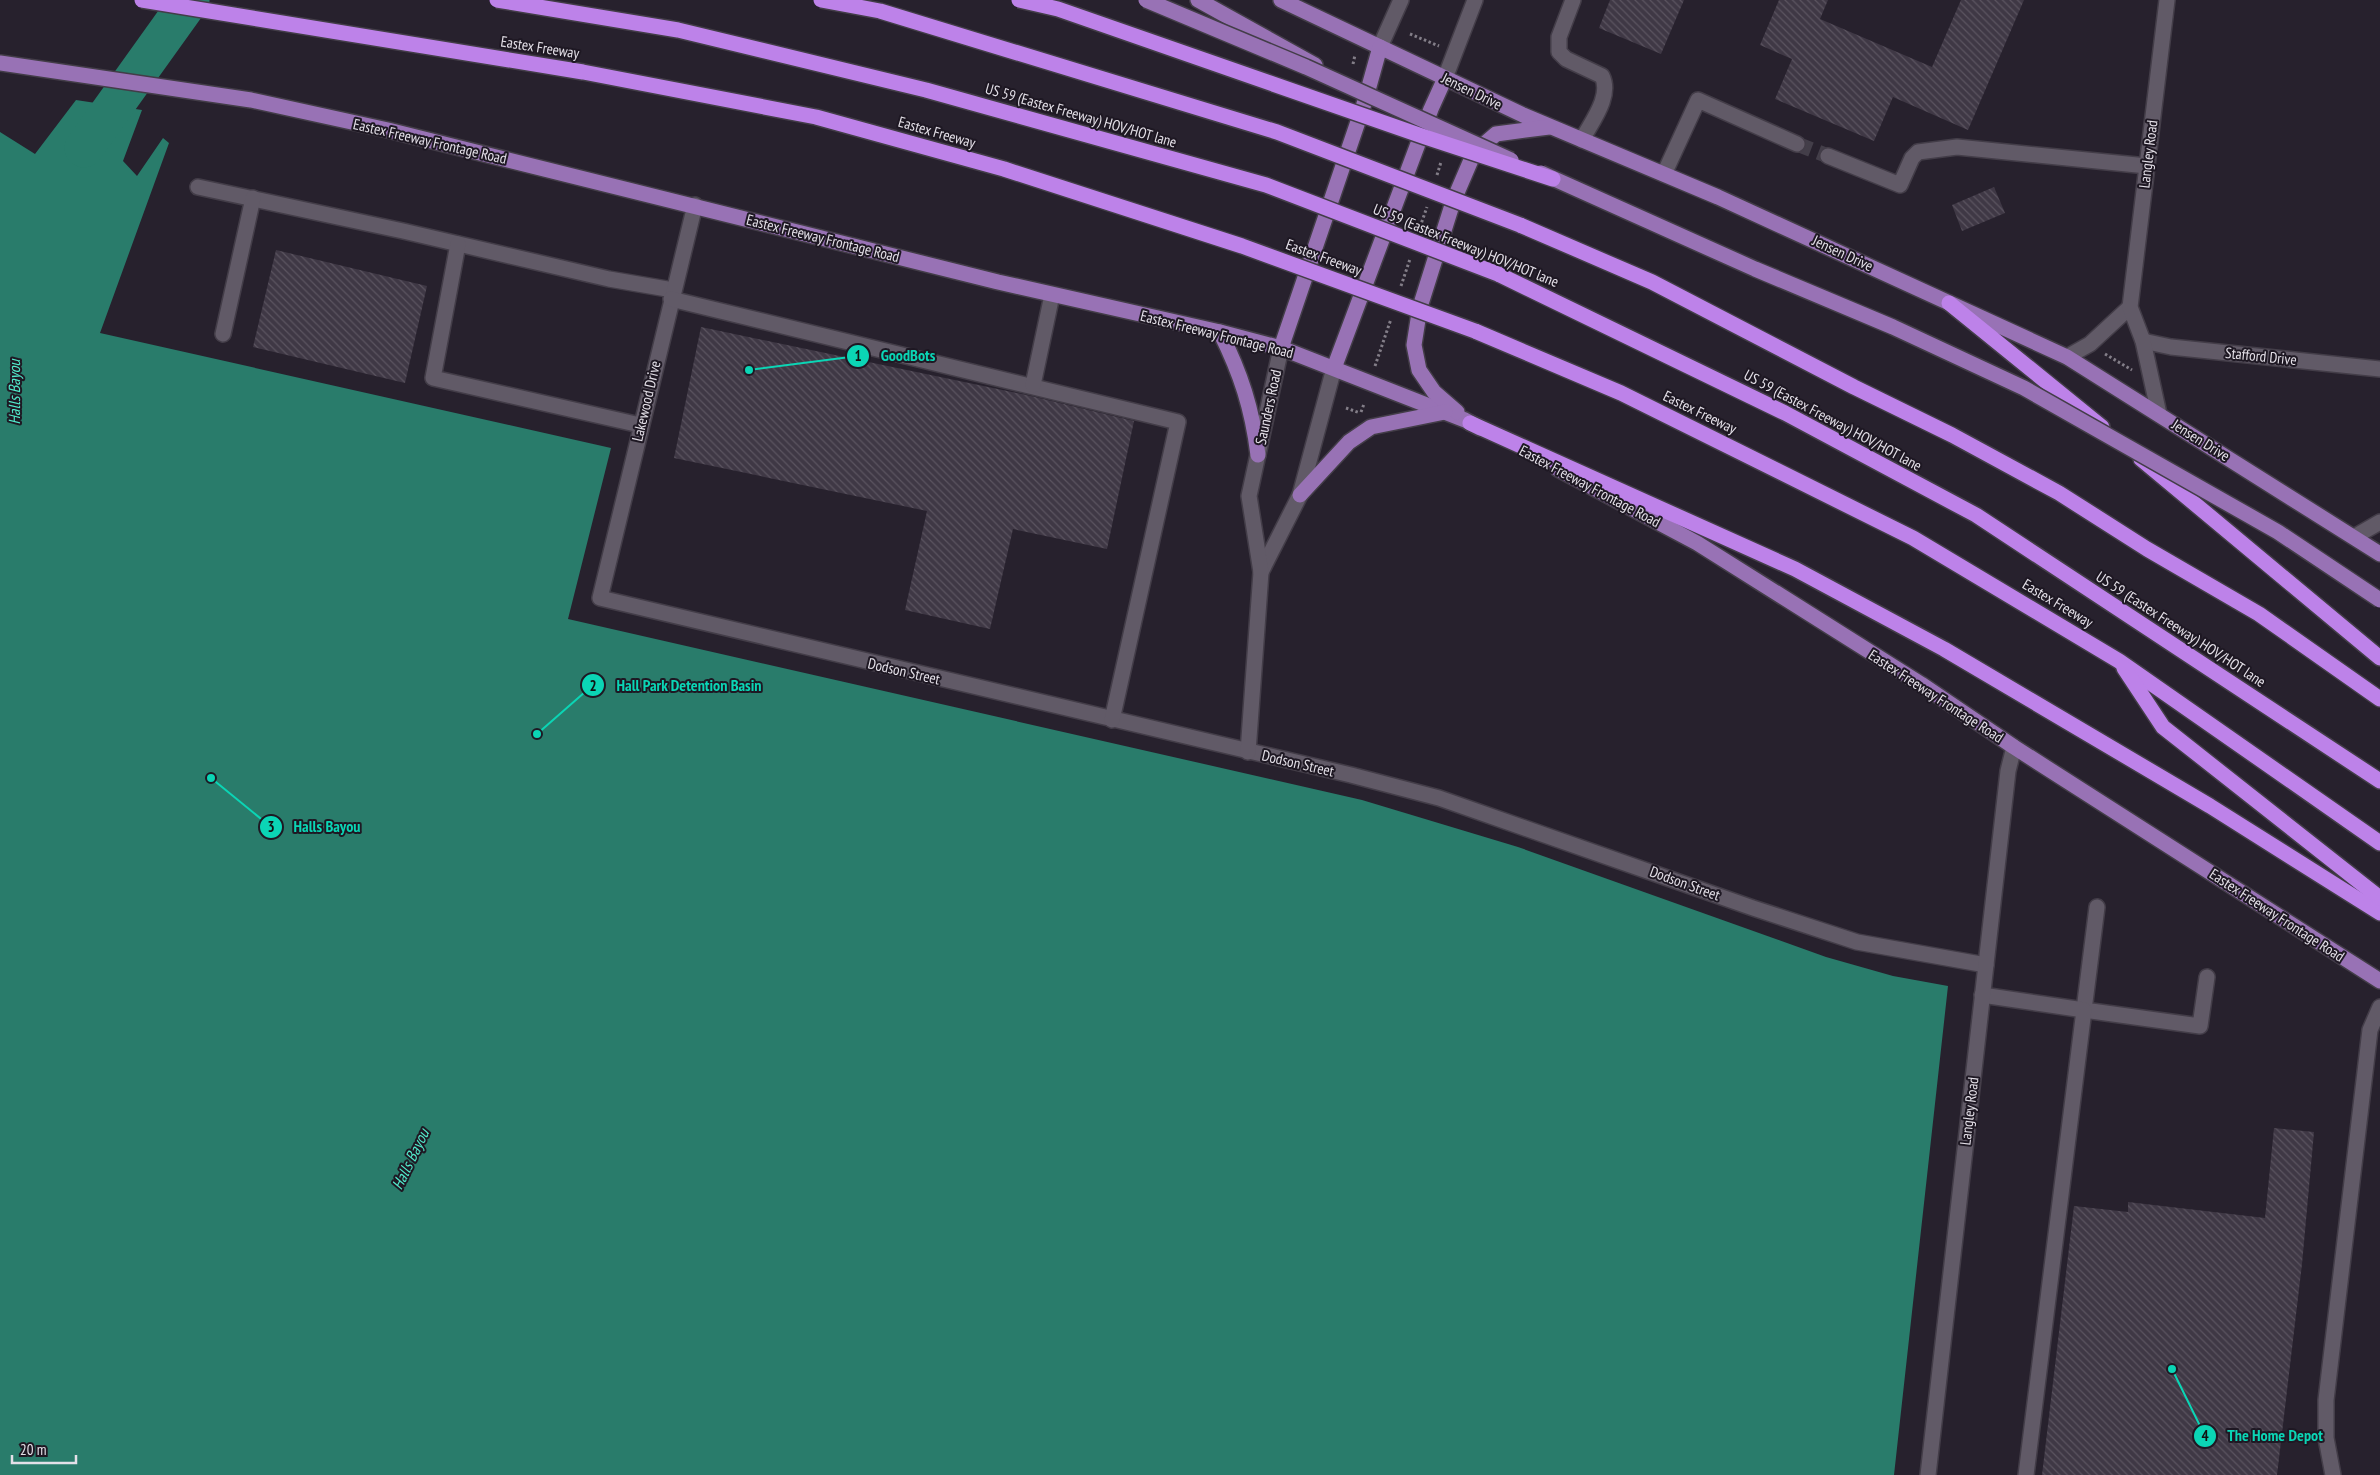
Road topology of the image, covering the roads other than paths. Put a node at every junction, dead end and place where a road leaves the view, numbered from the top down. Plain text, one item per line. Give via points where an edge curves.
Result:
1 (142, 0) edge
2 (496, 0) edge
3 (821, 0) edge
4 (1019, 0) edge
5 (1146, 0) edge
6 (1198, 0) edge
7 (1281, 0) edge
8 (1401, 0) edge
9 (1475, 0) edge
10 (1573, 0) edge
11 (2167, 0) edge
12 (1380, 47) junction
13 (0, 63) edge
14 (1445, 78) junction
15 (1365, 101) junction
16 (1550, 127) junction
17 (1582, 140) junction
18 (1797, 144) tunnel mouth
19 (1828, 156) tunnel mouth
20 (2147, 166) junction
21 (1664, 174) junction
22 (1553, 179) junction
23 (198, 186) dead end
24 (252, 198) junction
25 (695, 205) junction
26 (458, 244) junction
27 (672, 295) junction
28 (1052, 295) junction
29 (1949, 303) junction
30 (2130, 307) junction
31 (1220, 332) junction
32 (223, 334) dead end
33 (2143, 341) junction
34 (1280, 348) junction
35 (2067, 357) junction
36 (1334, 368) junction
37 (2380, 369) edge
38 (1032, 385) junction
39 (1445, 412) junction
40 (2159, 414) junction
41 (1468, 421) junction
42 (640, 425) junction
43 (1258, 455) junction
44 (1300, 495) junction
45 (2380, 522) edge
46 (2354, 537) junction
47 (2380, 554) edge
48 (1261, 572) junction
49 (600, 598) joint
50 (2380, 600) edge
51 (2380, 658) edge
52 (2119, 661) junction
53 (2380, 699) edge
54 (1112, 720) junction
55 (2014, 747) junction
56 (1248, 752) junction
57 (2380, 781) edge
58 (2380, 843) edge
59 (2380, 898) edge
60 (2096, 907) dead end
61 (2380, 913) edge
62 (1986, 965) junction
63 (2207, 977) dead end
64 (2380, 981) edge
65 (1982, 995) junction
66 (2380, 1007) edge
67 (2084, 1010) junction
68 (1928, 1475) edge
69 (2026, 1475) edge
70 (2333, 1475) edge

1 - 52 highway, Eastex Freeway, bridge via 583,72 816,116 1004,169 1242,246 1475,331 1621,393 1913,538
2 - 57 highway, US 59 (Eastex Freeway) HOV/HOT lane, bridge via 678,30 926,90 1266,185 1498,274 1785,413 1976,515
3 - 53 highway, bridge via 880,12 1277,132 1520,225 1652,282 2026,475 2259,614
4 - 22 highway, bridge via 1058,9
5 - 22 main road, bridge via 1306,67
6 - 15 main road via 1312,64
7 - 12 main road, Jensen Drive
8 - 12 street
9 - 14 street
10 - 17 street via 1559,37 1559,52 1566,59 1602,76 1606,84 1605,94
11 - 20 street, Langley Road
12 - 14 main road, Jensen Drive
12 - 15 main road, Saunders Road
13 - 25 main road, Eastex Freeway Frontage Road via 251,100
14 - 16 main road, Jensen Drive
14 - 36 main road, Saunders Road
15 - 34 main road, Saunders Road
16 - 17 main road, Jensen Drive
16 - 41 main road via 1496,134 1474,153 1453,202 1420,307 1414,344 1420,370 1434,392
17 - 21 main road, Jensen Drive
18 - 21 street via 1698,100
19 - 20 street via 1900,185 1918,152 1957,146
20 - 30 street, Langley Road
21 - 29 main road, Jensen Drive
22 - 50 main road, bridge via 1893,327 2024,388 2278,532
23 - 24 street
24 - 26 street
24 - 32 street
25 - 27 street, Lakewood Drive
25 - 28 main road, Eastex Freeway Frontage Road
26 - 27 street
26 - 42 street via 433,378
27 - 38 street
27 - 42 street, Lakewood Drive
28 - 31 main road, Eastex Freeway Frontage Road
28 - 38 street
29 - 35 main road, Jensen Drive
29 - 51 highway
30 - 33 street, Langley Road
30 - 35 street via 2090,344
31 - 34 main road, Eastex Freeway Frontage Road
31 - 43 main road via 1247,394
33 - 37 street, Stafford Drive via 2171,347
33 - 40 street, Langley Road
34 - 36 main road, Eastex Freeway Frontage Road
34 - 43 street, Saunders Road
35 - 40 main road, Jensen Drive
36 - 39 main road, Eastex Freeway Frontage Road
36 - 44 street, Saunders Road
38 - 54 street via 1178,422
39 - 41 main road, Eastex Freeway Frontage Road
39 - 44 main road via 1371,427 1349,442
40 - 46 main road, Jensen Drive
41 - 55 main road, Eastex Freeway Frontage Road via 1697,543 1921,684
41 - 61 highway via 1795,570 1944,649 2210,806
42 - 49 street, Lakewood Drive
43 - 48 street, Saunders Road via 1249,496
44 - 48 street, Saunders Road
45 - 46 street
46 - 47 main road, Jensen Drive
48 - 56 street, Saunders Road
49 - 54 street, Dodson Street
52 - 58 highway, Eastex Freeway
52 - 59 highway via 2163,727
54 - 56 street, Dodson Street
55 - 62 street, Langley Road via 2008,770
55 - 64 main road, Eastex Freeway Frontage Road
56 - 62 street, Dodson Street via 1439,798 1857,942
60 - 67 street
62 - 65 street, Langley Road
63 - 67 street via 2200,1026
65 - 67 street
65 - 68 street, Langley Road
66 - 70 street via 2370,1030 2326,1400 2326,1438
67 - 69 street

